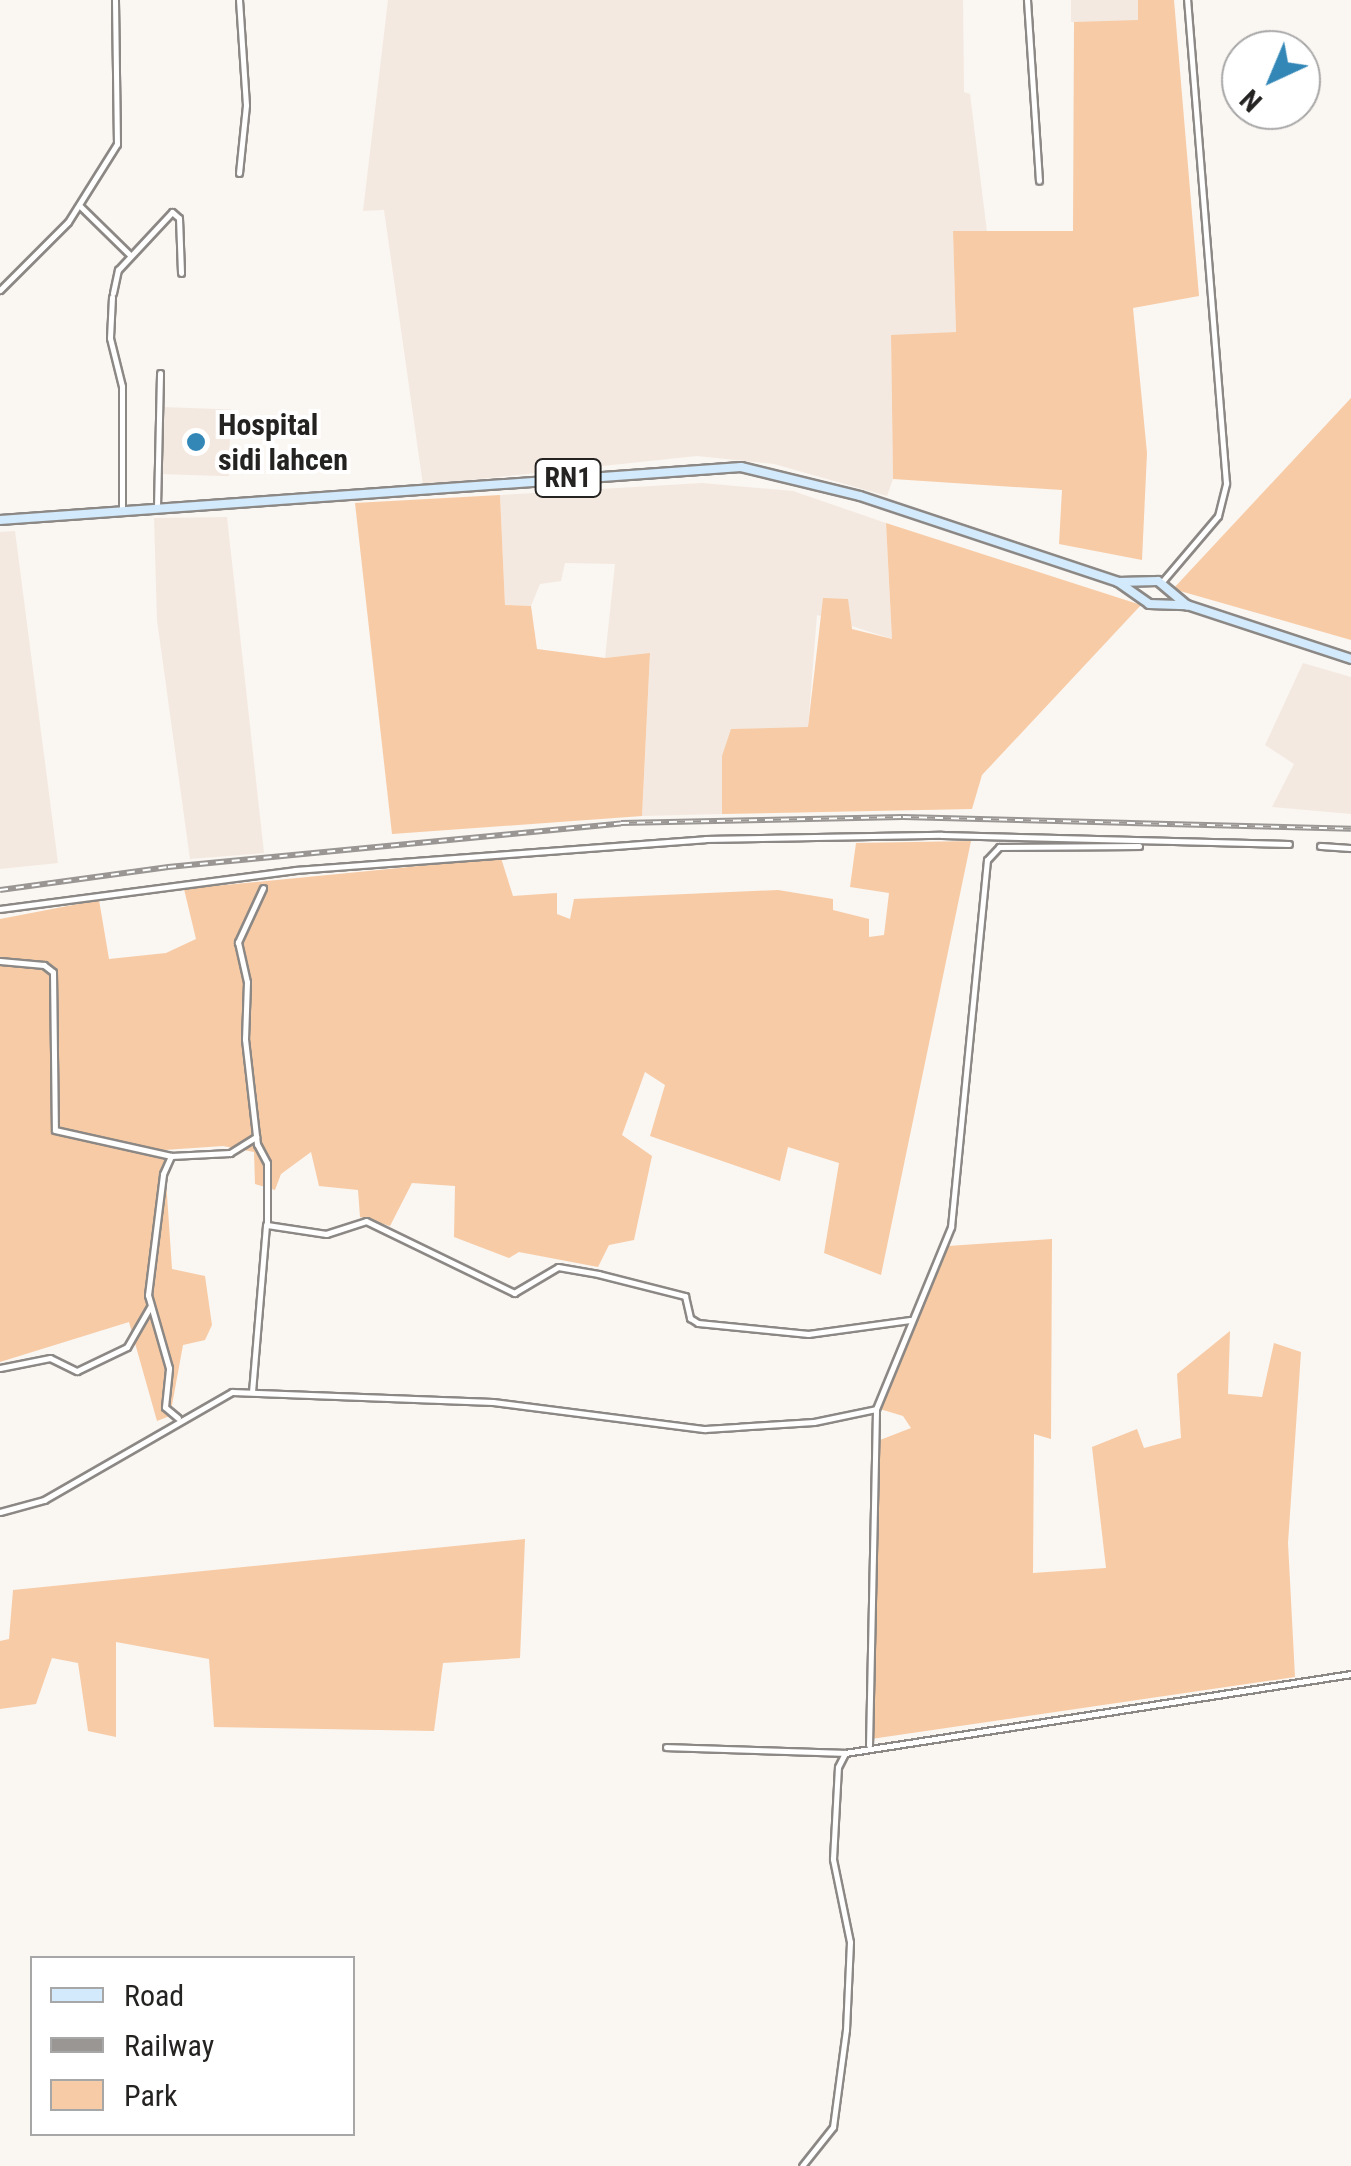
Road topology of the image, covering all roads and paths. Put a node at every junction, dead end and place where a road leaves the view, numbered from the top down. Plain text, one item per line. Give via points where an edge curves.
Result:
1 (115, 0) edge
2 (239, 0) edge
3 (1026, 0) edge
4 (1187, 0) edge
5 (239, 172) dead end
6 (1039, 180) dead end
7 (80, 206) junction
8 (130, 254) junction
9 (181, 273) dead end
10 (0, 290) edge
11 (160, 373) dead end
12 (157, 507) junction
13 (122, 510) junction
14 (0, 520) edge
15 (1118, 582) junction
16 (1144, 584) junction
17 (1163, 587) junction
18 (1142, 597) junction
19 (1159, 604) junction
20 (1187, 605) junction
21 (1351, 660) edge
22 (1288, 844) dead end
23 (1139, 846) dead end
24 (1320, 846) dead end
25 (1351, 848) edge
26 (262, 888) dead end
27 (0, 908) edge
28 (0, 961) edge
29 (256, 1136) junction
30 (170, 1156) junction
31 (266, 1225) junction
32 (150, 1304) junction
33 (156, 1320) junction
34 (910, 1320) junction
35 (140, 1328) junction
36 (0, 1368) edge
37 (252, 1392) junction
38 (876, 1410) junction
39 (178, 1418) junction
40 (0, 1512) edge
41 (1351, 1674) edge
42 (869, 1745) junction
43 (666, 1748) dead end
44 (845, 1753) junction
45 (802, 2166) edge

1 - 7 street via 120,136
2 - 5 street via 246,105
3 - 6 street
4 - 17 street via 1226,483 1218,516
7 - 8 street
7 - 10 street
8 - 9 street via 176,212
8 - 13 street via 116,272 110,338 122,386
11 - 12 street
12 - 13 main road, RN1
12 - 15 main road, RN1 via 741,467 860,496
13 - 14 main road, RN1
15 - 16 main road, RN1
15 - 18 main road, RN1
16 - 17 main road
16 - 18 main road
17 - 19 main road
17 - 20 main road
18 - 19 main road
19 - 20 main road
20 - 21 main road
22 - 27 street via 942,835 705,839 314,868
23 - 34 street via 998,847 988,857 951,1227
24 - 25 street
26 - 29 street via 238,940 247,982
28 - 30 street via 44,964 53,972 55,1130
29 - 30 street via 235,1152
29 - 31 street via 266,1163
30 - 32 street via 152,1224
31 - 34 street via 326,1234 366,1222 514,1293 558,1266 598,1274 685,1296 690,1318 698,1322 808,1334
31 - 37 street
32 - 33 street
32 - 35 street
33 - 35 street
33 - 39 street via 170,1368 165,1408
34 - 38 street
35 - 36 street via 123,1350 76,1371 50,1358
37 - 38 street via 493,1402 705,1429 814,1422
37 - 39 street via 228,1393
38 - 42 street
39 - 40 street via 44,1500
41 - 42 street
42 - 44 street
43 - 44 street
44 - 45 street via 838,1767 832,1859 850,1942 846,2030 833,2127

